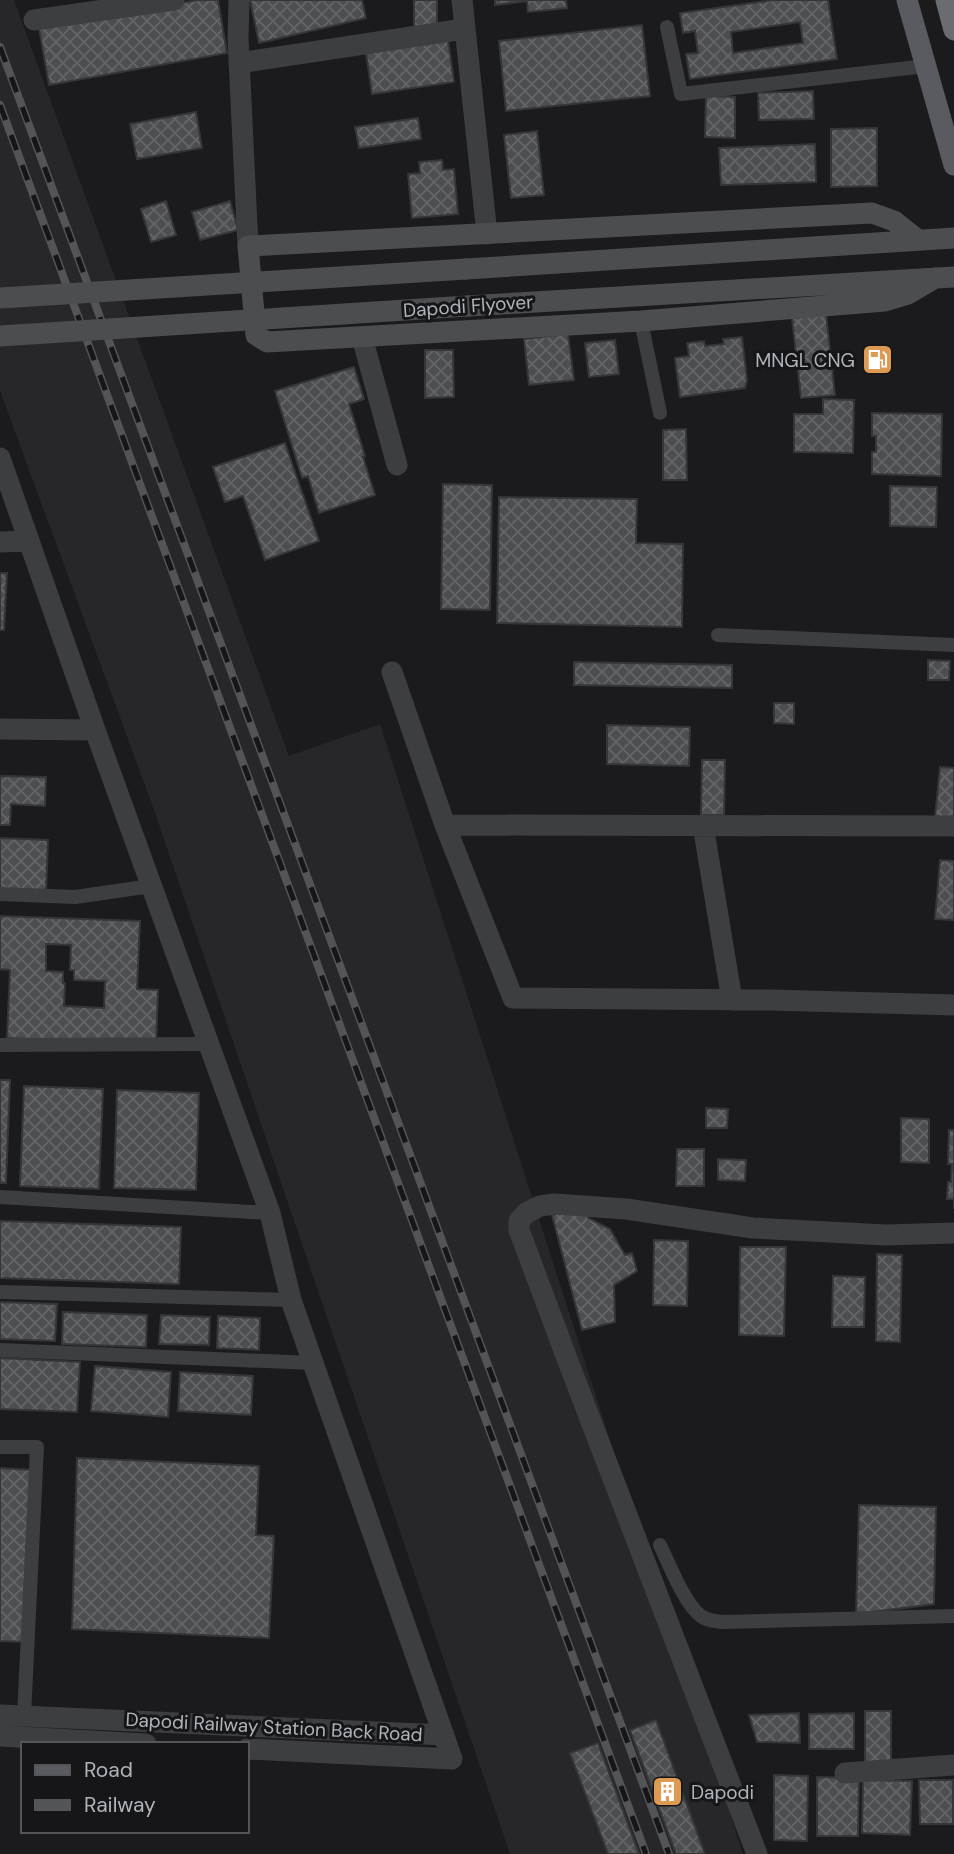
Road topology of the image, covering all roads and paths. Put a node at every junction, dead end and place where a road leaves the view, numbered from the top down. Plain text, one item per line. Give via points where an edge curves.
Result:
1 (174, 0) edge
2 (239, 0) edge
3 (462, 0) edge
4 (907, 0) edge
5 (946, 0) edge
6 (34, 20) dead end
7 (667, 27) dead end
8 (464, 29) junction
9 (954, 30) edge
10 (239, 63) junction
11 (926, 66) junction
12 (954, 165) edge
13 (487, 234) junction
14 (954, 238) edge
15 (918, 240) junction
16 (248, 246) junction
17 (945, 277) edge
18 (0, 298) edge
19 (641, 321) junction
20 (0, 336) edge
21 (362, 337) junction
22 (660, 413) dead end
23 (0, 458) edge
24 (397, 465) dead end
25 (29, 541) junction
26 (0, 542) edge
27 (718, 635) dead end
28 (954, 645) edge
29 (392, 672) dead end
30 (0, 729) edge
31 (94, 730) junction
32 (445, 825) junction
33 (703, 825) junction
34 (954, 826) edge
35 (151, 886) junction
36 (0, 894) edge
37 (732, 1000) junction
38 (954, 1005) edge
39 (208, 1044) junction
40 (0, 1045) edge
41 (0, 1197) edge
42 (270, 1213) junction
43 (954, 1233) edge
44 (0, 1292) edge
45 (291, 1300) junction
46 (0, 1350) edge
47 (313, 1363) junction
48 (0, 1447) edge
49 (660, 1545) dead end
50 (954, 1616) edge
51 (0, 1715) edge
52 (24, 1716) junction
53 (443, 1735) junction
54 (0, 1736) edge
55 (110, 1742) edge
56 (248, 1749) edge
57 (954, 1765) edge
58 (845, 1773) dead end
59 (757, 1854) edge

1 - 6 street
2 - 10 street
3 - 8 street
4 - 11 main road
5 - 9 highway
7 - 11 lane via 681,94
8 - 10 street
8 - 13 street
10 - 16 street
11 - 12 main road
13 - 15 main road via 872,213 894,221
13 - 16 main road
14 - 15 main road, Dapodi Flyover
15 - 18 main road, Dapodi Flyover, bridge
16 - 21 main road via 256,335 267,342
17 - 19 main road via 886,301
17 - 20 main road, Dapodi Flyover, bridge
19 - 21 main road
19 - 22 lane
21 - 24 street
23 - 25 street
25 - 26 street
25 - 31 street
27 - 28 lane
29 - 32 street
30 - 31 street
31 - 35 street
32 - 33 street
32 - 37 street via 513,998
33 - 34 street
33 - 37 street
35 - 36 lane via 75,897
35 - 39 street
37 - 38 street
39 - 40 lane
39 - 42 street
41 - 42 lane
42 - 45 street
43 - 59 street via 886,1235 753,1228 626,1209 554,1204 540,1206 519,1221 569,1364
44 - 45 lane
45 - 47 street
46 - 47 lane
47 - 53 street
48 - 52 lane via 37,1447
49 - 50 lane via 685,1597 699,1614 713,1621
51 - 52 street, Dapodi Railway Station Back Road
52 - 53 street, Dapodi Railway Station Back Road
53 - 56 street, Dapodi Railway Station Back Road via 453,1759
54 - 55 street, Dapodi Railway Station Back Road
57 - 58 street

